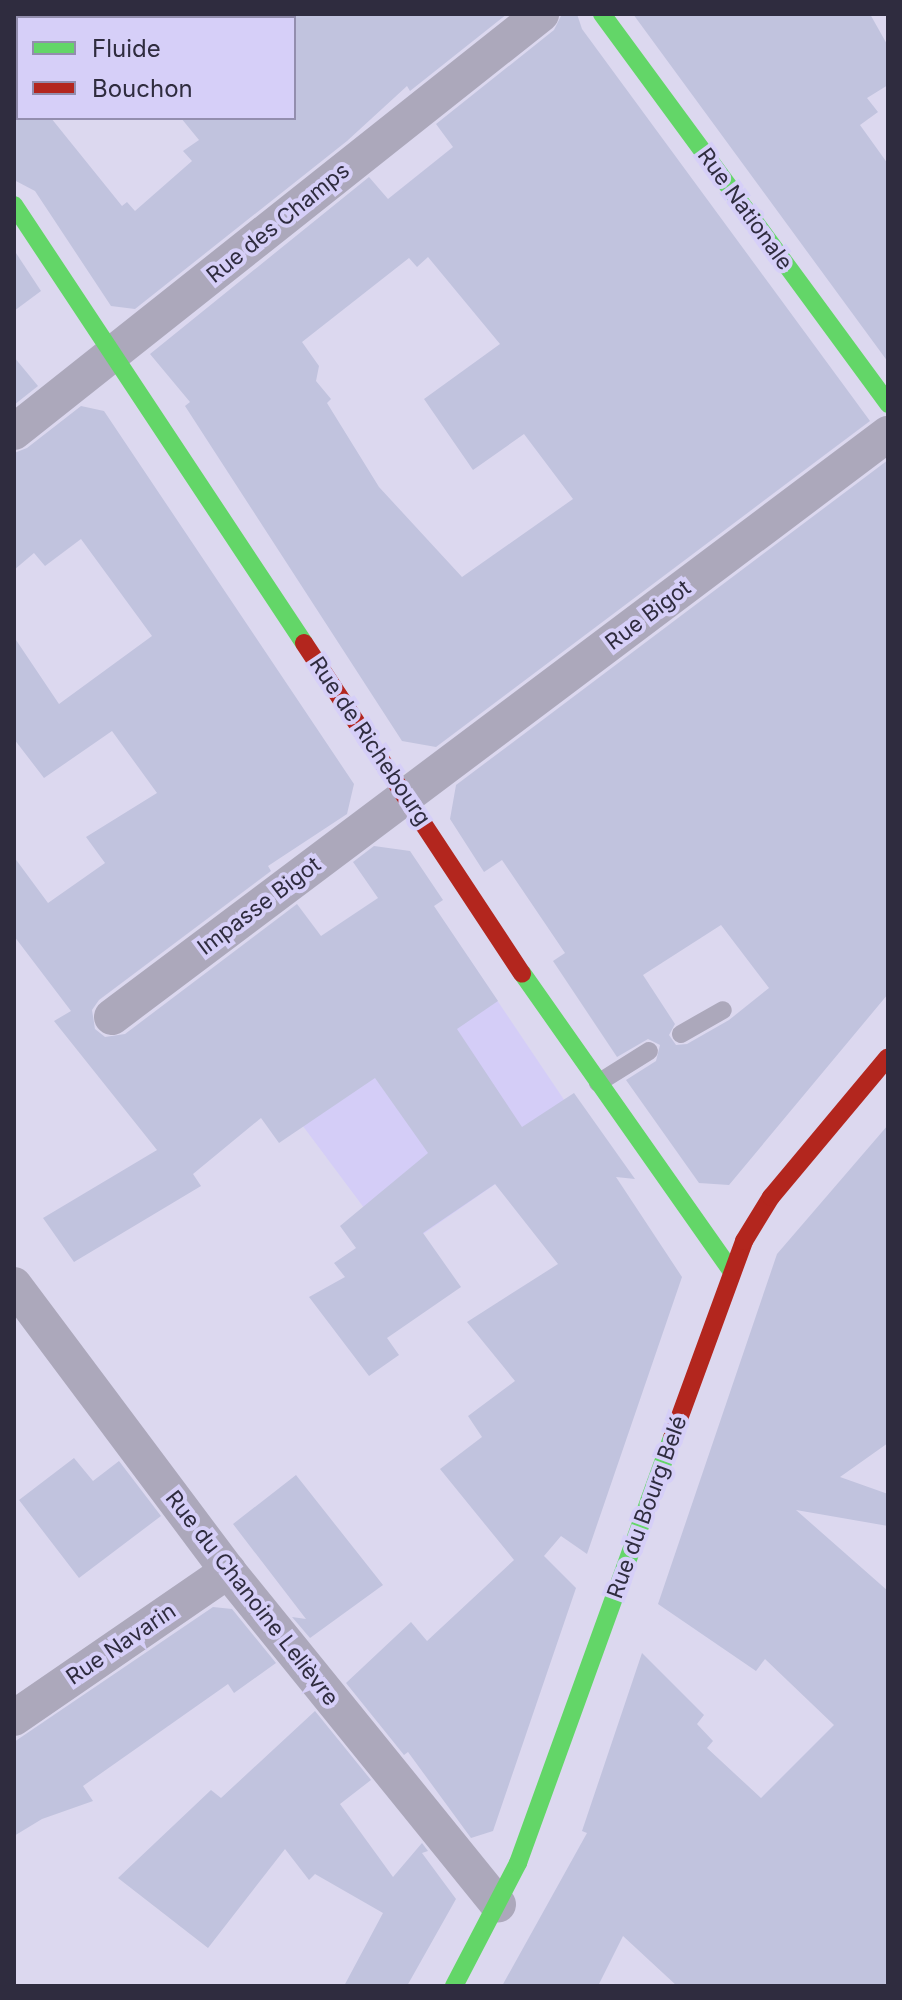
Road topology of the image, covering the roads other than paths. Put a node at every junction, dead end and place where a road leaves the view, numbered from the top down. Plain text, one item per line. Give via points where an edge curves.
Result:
1 (541, 14) edge
2 (602, 14) edge
3 (14, 205) edge
4 (111, 356) junction
5 (888, 404) edge
6 (14, 432) edge
7 (888, 434) edge
8 (407, 795) junction
9 (723, 1010) dead end
10 (112, 1017) dead end
11 (681, 1034) dead end
12 (649, 1051) dead end
13 (888, 1057) edge
14 (598, 1083) junction
15 (732, 1272) junction
16 (14, 1285) edge
17 (228, 1571) junction
18 (14, 1718) edge
19 (498, 1904) junction
20 (454, 1986) edge

1 - 4 street, Rue des Champs
2 - 5 street, Rue Nationale
3 - 4 street, Rue de Richebourg
4 - 6 street, Rue des Champs
4 - 8 street, Rue de Richebourg
7 - 8 street, Rue Bigot
8 - 10 street, Impasse Bigot
8 - 14 street, Rue de Richebourg
9 - 11 lane
12 - 14 lane
13 - 15 street, Rue du Bourg Belé via 771,1197
14 - 15 street, Rue de Richebourg
15 - 19 street, Rue du Bourg Belé via 518,1863
16 - 17 street, Rue du Chanoine Lelièvre
17 - 18 street, Rue Navarin
17 - 19 street, Rue du Chanoine Lelièvre
19 - 20 street, Rue du Bourg Belé

